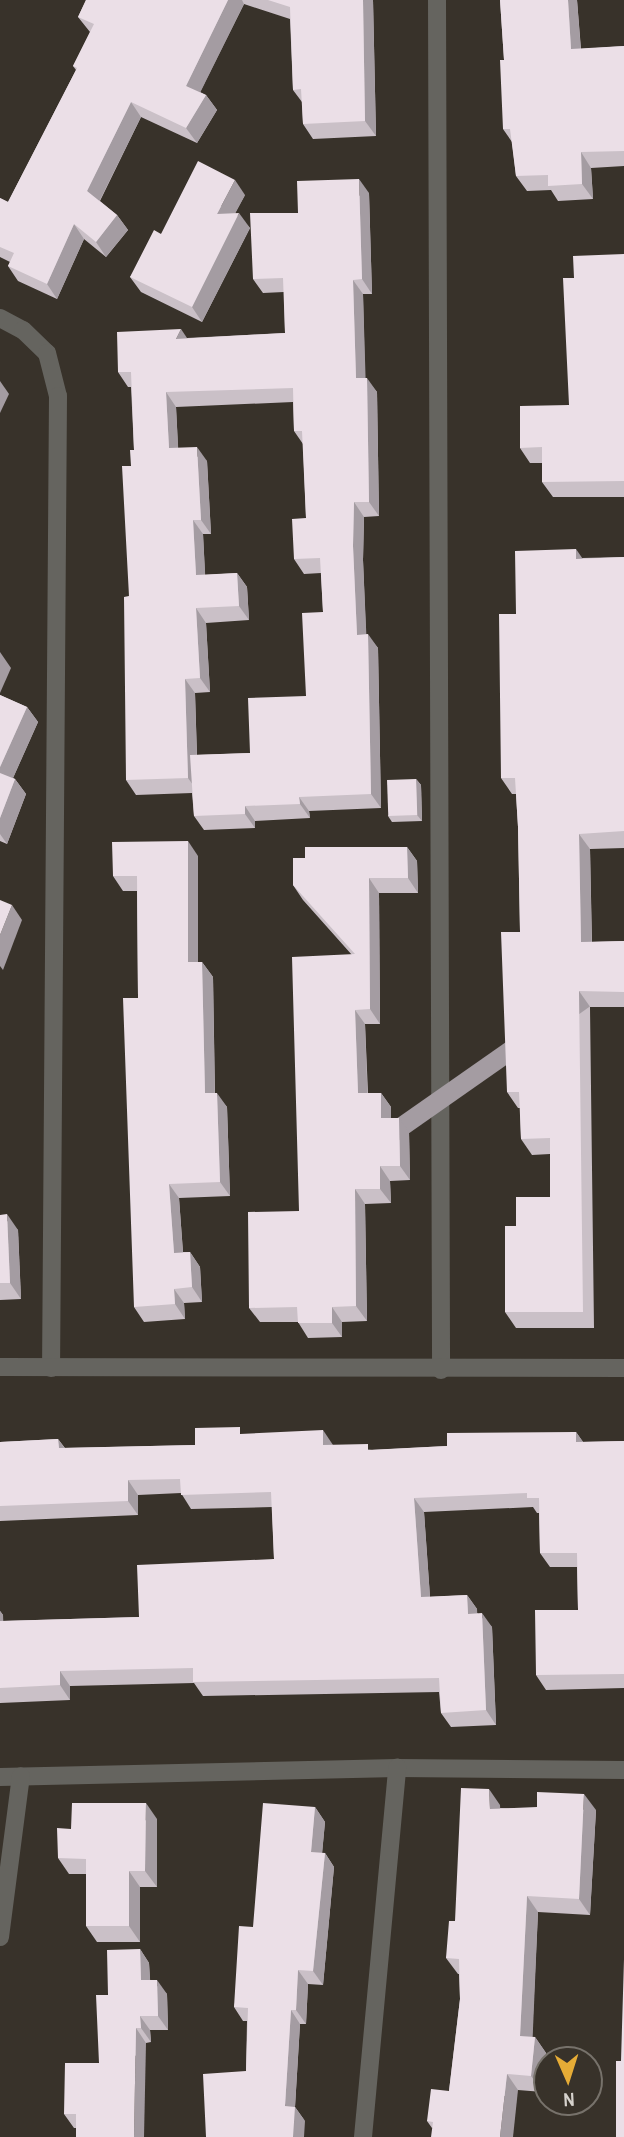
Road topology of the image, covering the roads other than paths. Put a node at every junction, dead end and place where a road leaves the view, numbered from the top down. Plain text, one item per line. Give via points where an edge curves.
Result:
1 (437, 0) edge
2 (0, 317) edge
3 (0, 1367) edge
4 (51, 1368) junction
5 (624, 1368) edge
6 (440, 1370) junction
7 (397, 1768) junction
8 (624, 1770) edge
9 (21, 1776) junction
10 (0, 1777) edge
11 (0, 1937) edge
12 (363, 2137) edge

1 - 6 street
2 - 4 street via 23,330 47,353 58,396
3 - 4 street
4 - 6 street
5 - 6 street
7 - 8 street
7 - 9 street
7 - 12 street
9 - 10 street
9 - 11 street

